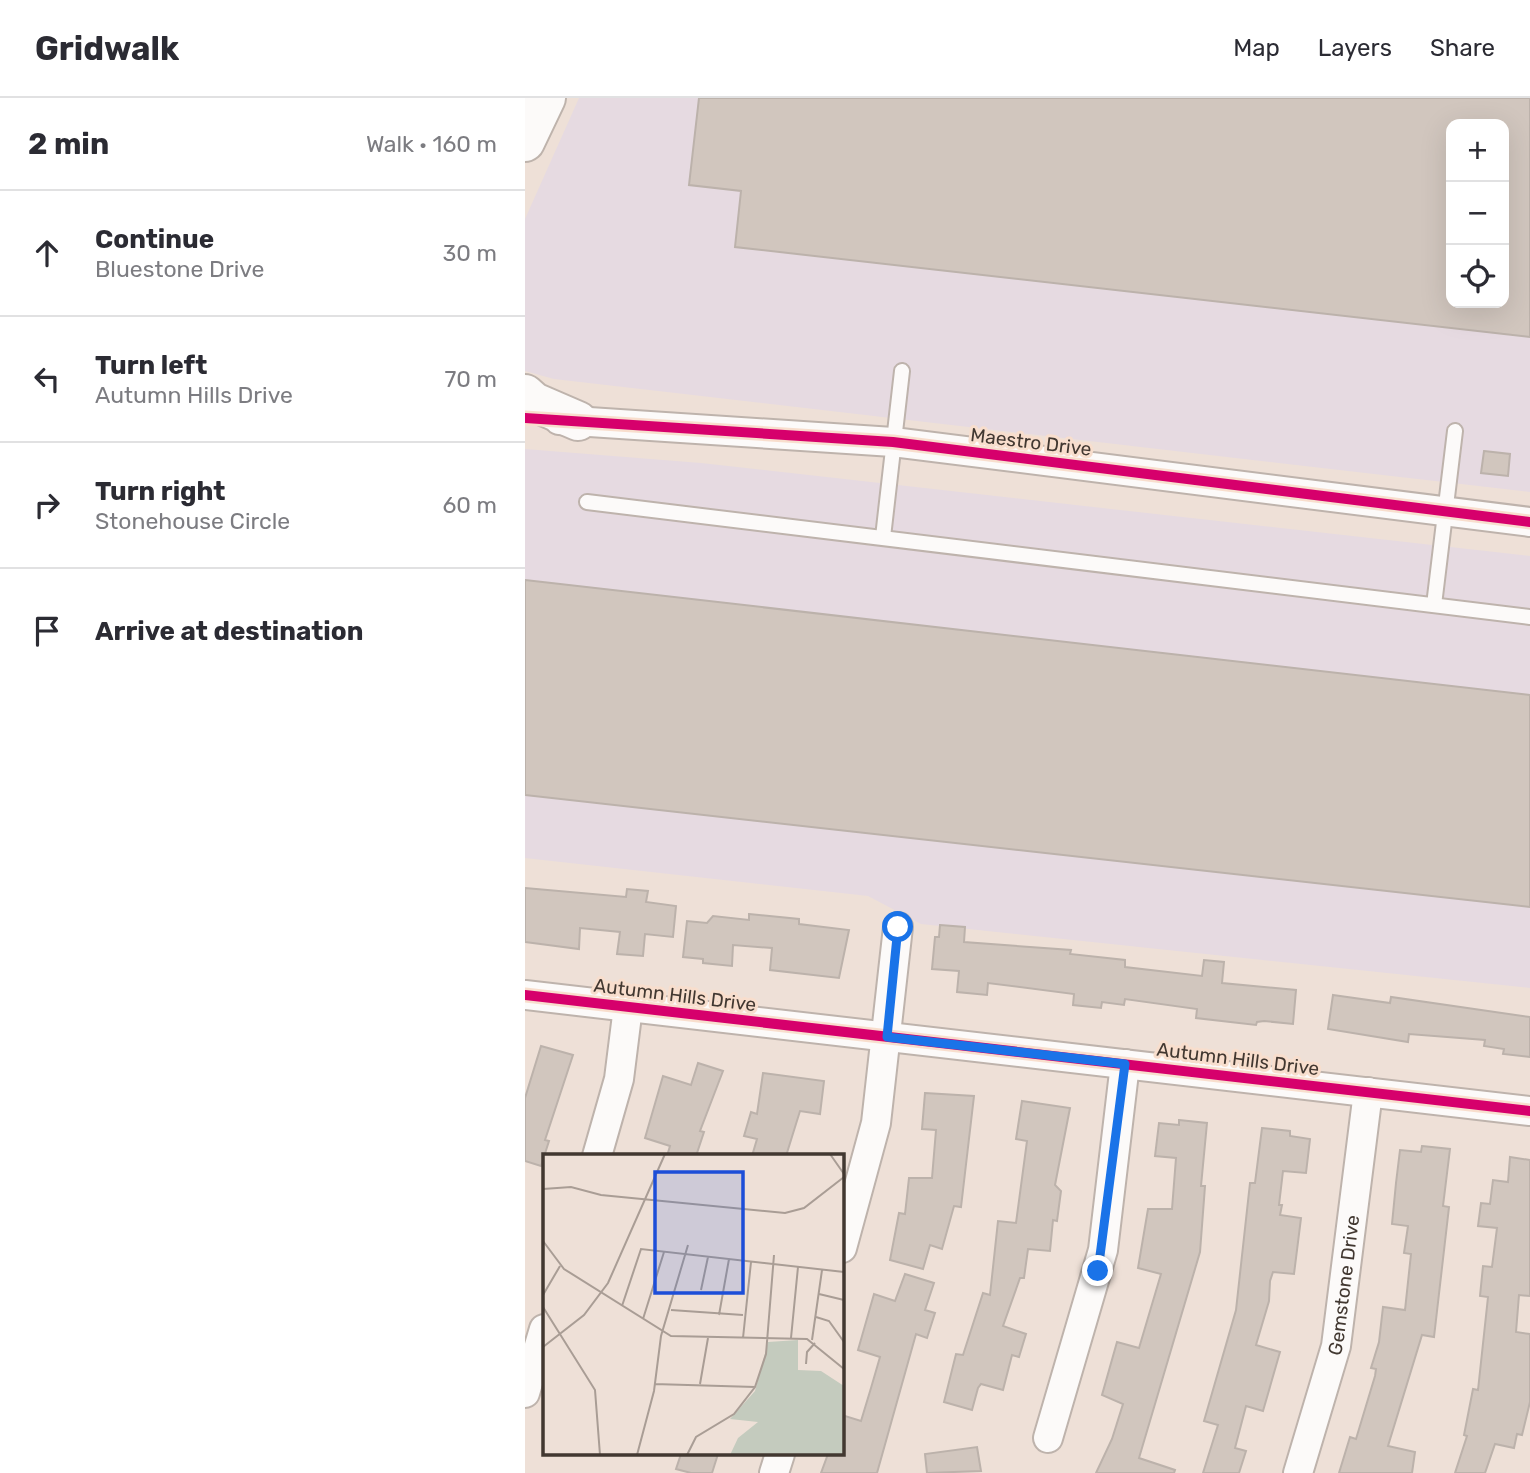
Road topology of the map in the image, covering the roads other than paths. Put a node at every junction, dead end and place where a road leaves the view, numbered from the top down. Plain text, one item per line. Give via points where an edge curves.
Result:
1 (546, 98) edge
2 (525, 142) edge
3 (902, 371) dead end
4 (525, 394) edge
5 (525, 418) edge
6 (578, 421) junction
7 (1455, 431) dead end
8 (893, 442) junction
9 (587, 502) dead end
10 (1445, 512) junction
11 (1530, 522) edge
12 (883, 537) junction
13 (1434, 605) junction
14 (1530, 617) edge
15 (898, 927) dead end
16 (525, 995) edge
17 (628, 1007) junction
18 (887, 1037) junction
19 (1125, 1064) junction
20 (1368, 1092) junction
21 (1530, 1111) edge
22 (598, 1154) edge
23 (843, 1244) edge
24 (543, 1332) edge
25 (525, 1393) edge
26 (1048, 1438) dead end
27 (779, 1456) edge
28 (774, 1473) edge
29 (1298, 1473) edge

1 - 2 main road
3 - 8 lane
4 - 6 main road
5 - 6 street, Maestro Drive
6 - 8 street, Maestro Drive
7 - 10 lane
8 - 10 street, Maestro Drive
8 - 12 lane
9 - 12 lane
10 - 11 street, Maestro Drive
10 - 13 lane
12 - 13 lane
13 - 14 lane
15 - 18 street
16 - 17 street, Autumn Hills Drive
17 - 18 street, Autumn Hills Drive
17 - 22 street via 619,1079
18 - 19 street, Autumn Hills Drive
18 - 23 street via 876,1124
19 - 20 street, Autumn Hills Drive
19 - 26 street via 1103,1250
20 - 21 street, Autumn Hills Drive
20 - 29 street, Gemstone Drive via 1336,1346
24 - 25 street
27 - 28 street

